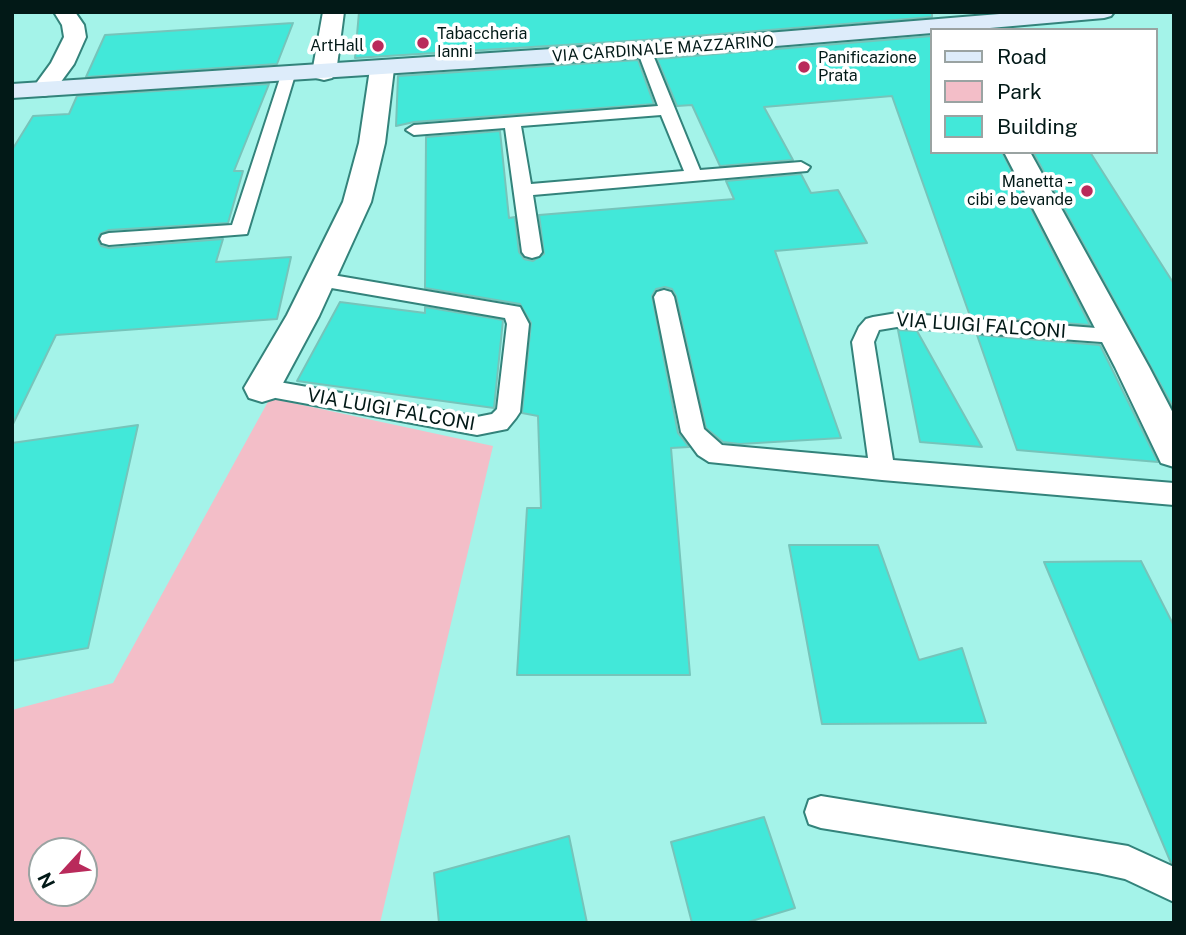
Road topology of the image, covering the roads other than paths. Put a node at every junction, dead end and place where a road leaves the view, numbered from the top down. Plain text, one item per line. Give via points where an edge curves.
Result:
1 (64, 12) edge
2 (334, 12) edge
3 (1104, 12) edge
4 (948, 28) edge
5 (930, 29) edge
6 (644, 50) junction
7 (382, 69) junction
8 (324, 73) junction
9 (288, 75) junction
10 (44, 89) junction
11 (12, 91) edge
12 (667, 110) junction
13 (512, 122) junction
14 (414, 130) dead end
15 (1018, 154) edge
16 (801, 167) dead end
17 (694, 176) junction
18 (523, 190) junction
19 (109, 239) dead end
20 (532, 252) dead end
21 (321, 280) junction
22 (664, 298) dead end
23 (1115, 335) junction
24 (262, 388) joint
25 (1174, 452) edge
26 (882, 470) junction
27 (1174, 494) edge
28 (821, 812) dead end
29 (1174, 886) edge

1 - 10 street via 75,37
2 - 8 street
3 - 4 street, VIA CARDINALE MAZZARINO
5 - 6 street, VIA CARDINALE MAZZARINO
6 - 7 street, VIA CARDINALE MAZZARINO
6 - 12 lane
7 - 8 street, VIA CARDINALE MAZZARINO
7 - 21 street, VIA LUIGI FALCONI via 363,183
8 - 9 street, VIA CARDINALE MAZZARINO
9 - 10 street, VIA CARDINALE MAZZARINO
9 - 19 lane via 240,230
10 - 11 street, VIA CARDINALE MAZZARINO
12 - 13 lane
12 - 17 lane
13 - 14 lane
13 - 18 lane
15 - 23 street
16 - 17 lane
17 - 18 lane
18 - 20 lane
21 - 24 street, VIA LUIGI FALCONI
21 - 24 lane, VIA LUIGI FALCONI via 513,312 518,324 508,412 499,422 477,426
22 - 26 lane via 693,432 706,448 731,457
23 - 25 street
23 - 26 lane, VIA LUIGI FALCONI via 897,320 873,324 863,342
26 - 27 lane
28 - 29 lane via 1098,856 1128,863

